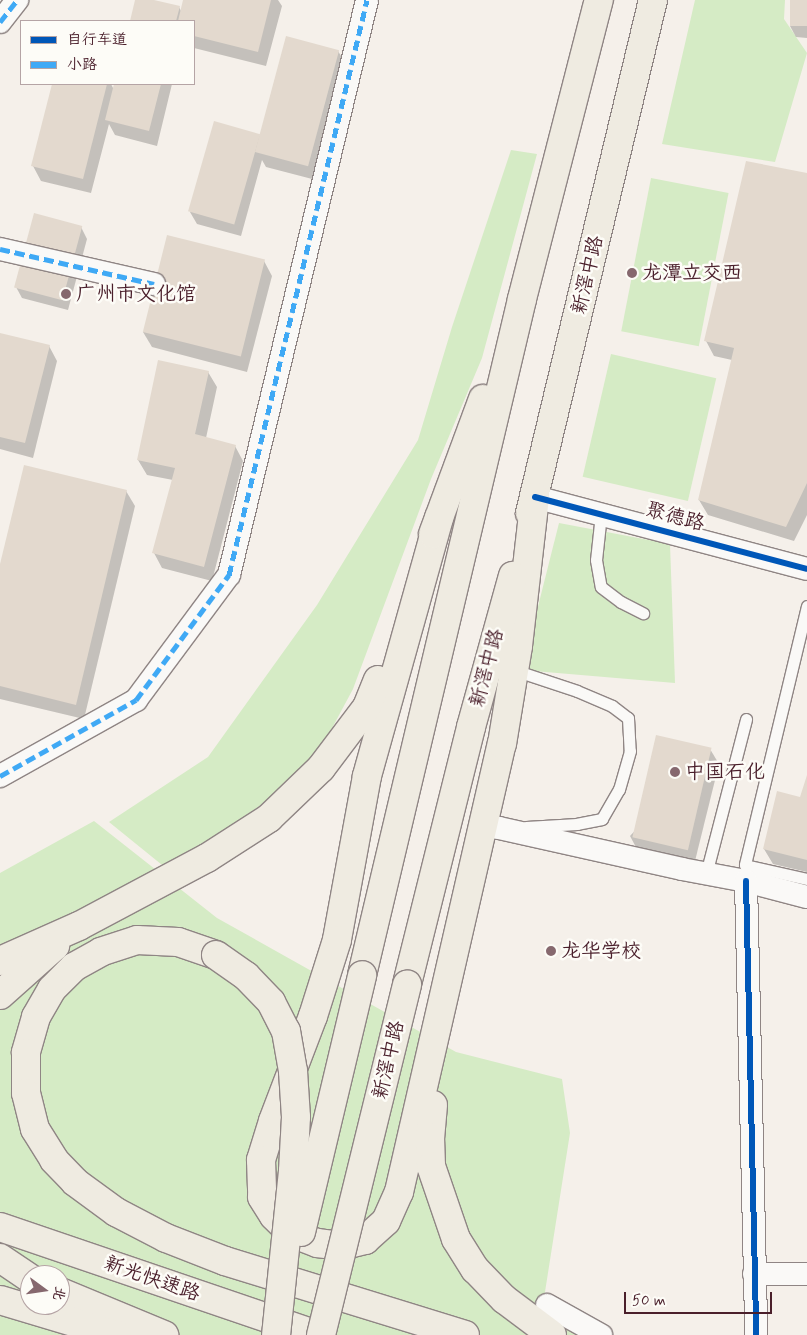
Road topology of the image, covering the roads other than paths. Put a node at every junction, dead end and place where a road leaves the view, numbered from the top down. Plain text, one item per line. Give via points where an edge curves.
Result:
1 (17, 0) edge
2 (367, 0) edge
3 (599, 0) edge
4 (653, 0) edge
5 (0, 22) edge
6 (0, 249) edge
7 (154, 284) dead end
8 (522, 299) junction
9 (535, 497) junction
10 (600, 514) junction
11 (439, 518) junction
12 (807, 569) edge
13 (807, 606) edge
14 (642, 613) dead end
15 (514, 670) junction
16 (746, 719) dead end
17 (0, 776) edge
18 (491, 827) junction
19 (706, 874) junction
20 (807, 879) edge
21 (746, 881) junction
22 (807, 897) edge
23 (79, 926) junction
24 (454, 948) junction
25 (0, 961) edge
26 (0, 996) edge
27 (0, 1227) edge
28 (0, 1258) edge
29 (20, 1271) edge
30 (754, 1274) junction
31 (807, 1274) edge
32 (70, 1296) edge
33 (0, 1300) edge
34 (547, 1305) dead end
35 (314, 1334) edge
36 (117, 1335) edge
37 (164, 1335) edge
38 (276, 1335) edge
39 (464, 1335) edge
40 (552, 1335) edge
41 (601, 1335) edge
42 (756, 1335) edge

1 - 5 street
2 - 17 street via 229,575 136,700
3 - 8 highway
4 - 9 highway, 新滘中路
6 - 7 street
8 - 11 highway
8 - 38 highway, bridge
9 - 10 street, 聚德路
9 - 15 highway
9 - 35 highway, 新滘中路, bridge via 471,727
10 - 12 street, 聚德路
10 - 14 lane via 596,560 601,587
11 - 23 highway via 367,707 321,768 261,823 207,858
11 - 24 highway via 367,776 337,940 261,1160 262,1197 274,1216 291,1233 317,1243 341,1246 365,1240 386,1221 399,1192
13 - 20 lane via 745,865
15 - 18 highway
15 - 18 lane via 612,706 628,718 630,751 619,790 602,819 577,824
16 - 19 lane
18 - 19 street
18 - 24 highway
19 - 21 street
21 - 22 street
21 - 30 street
23 - 25 highway
23 - 26 highway
24 - 40 highway via 433,1096 431,1166 456,1239 475,1269 504,1299
27 - 35 highway, 新光快速路
28 - 29 highway
30 - 31 street
30 - 42 street
32 - 37 highway
33 - 36 highway
34 - 41 street
38 - 39 highway, bridge via 294,1153 296,1117 286,1031 271,1002 246,976 216,955 178,942 137,940 101,952 74,967 52,989 36,1017 26,1053 26,1085 35,1129 54,1160 75,1182 116,1212 166,1238 225,1261

